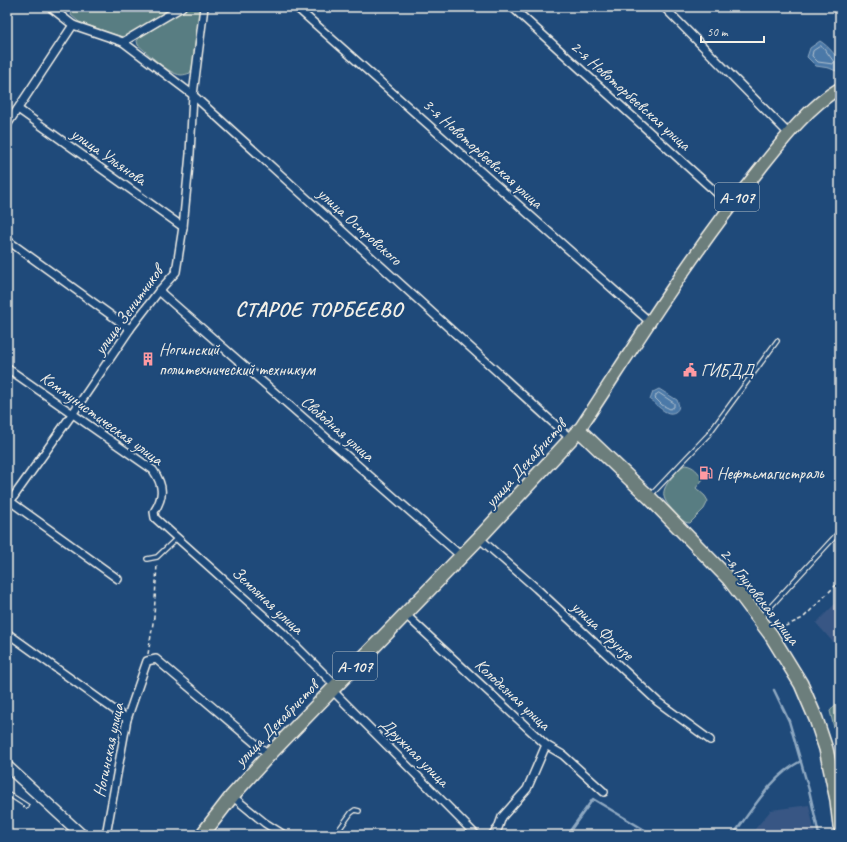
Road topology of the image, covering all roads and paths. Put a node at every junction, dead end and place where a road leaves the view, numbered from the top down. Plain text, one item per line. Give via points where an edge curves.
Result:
1 (50, 7) edge
2 (182, 7) edge
3 (204, 7) edge
4 (296, 7) edge
5 (512, 7) edge
6 (664, 7) edge
7 (73, 25) junction
8 (123, 42) junction
9 (840, 88) edge
10 (193, 95) junction
11 (18, 110) junction
12 (7, 125) edge
13 (789, 134) junction
14 (730, 205) junction
15 (183, 227) junction
16 (7, 240) edge
17 (159, 291) junction
18 (650, 322) junction
19 (130, 329) junction
20 (777, 341) dead end
21 (7, 368) edge
22 (73, 413) junction
23 (575, 435) junction
24 (649, 497) junction
25 (8, 502) edge
26 (840, 531) edge
27 (177, 538) junction
28 (479, 538) junction
29 (461, 556) junction
30 (157, 557) junction
31 (147, 559) dead end
32 (118, 579) dead end
33 (840, 581) edge
34 (405, 614) junction
35 (759, 619) junction
36 (779, 629) dead end
37 (7, 633) edge
38 (147, 661) junction
39 (334, 688) junction
40 (126, 719) junction
41 (710, 740) dead end
42 (546, 745) junction
43 (269, 755) junction
44 (7, 766) edge
45 (604, 792) dead end
46 (7, 793) edge
47 (232, 796) junction
48 (27, 806) dead end
49 (359, 811) dead end
50 (840, 826) edge
51 (82, 835) edge
52 (106, 835) edge
53 (202, 835) edge
54 (284, 835) edge
55 (335, 835) edge
56 (476, 835) edge
57 (492, 835) edge

1 - 7 street, улица Островского
2 - 8 street
3 - 10 street, улица Зенитчиков
4 - 18 street, 3-я Новоторбеевская улица
5 - 14 street, 2-я Новоторбеевская улица
6 - 13 street
7 - 8 street, улица Островского
7 - 11 street
8 - 10 street, улица Островского
9 - 13 main road, улица Декабристов / А-107 via 812,110
10 - 15 street, улица Зенитчиков
10 - 23 street, улица Островского
11 - 12 street
11 - 15 street, улица Ульянова
13 - 14 main road, улица Декабристов / А-107
14 - 18 main road, улица Декабристов / А-107
15 - 17 street, улица Зенитчиков via 176,272
16 - 19 street
17 - 19 street, улица Зенитчиков
17 - 29 street, Свободная улица
18 - 23 main road, улица Декабристов / А-107
19 - 22 street, улица Зенитчиков
20 - 24 lane via 708,434
21 - 22 street, Коммунистическая улица
22 - 25 street, улица Зенитчиков
22 - 27 street, Коммунистическая улица via 153,470 162,488 159,504 154,512 155,518
23 - 24 highway, 2-я Глуховская улица
23 - 28 highway, улица Декабристов / А-107
24 - 35 highway, 2-я Глуховская улица via 729,579
25 - 32 street
26 - 35 lane
27 - 30 lane
27 - 39 street, Земляная улица via 282,632
28 - 29 highway, улица Декабристов / А-107
28 - 41 street, улица Фрунзе via 658,702
29 - 34 highway, улица Декабристов / А-107
30 - 31 lane
30 - 38 path via 154,617
33 - 36 path via 803,618
34 - 39 highway, улица Декабристов / А-107
34 - 42 street, Колодезная улица
35 - 50 highway, 2-я Глуховская улица via 794,671 816,719 826,749
37 - 40 street
38 - 40 street, Ногинская улица
38 - 43 street via 156,659
39 - 43 highway, улица Декабристов / А-107
39 - 56 street, Дружная улица
40 - 52 street, Ногинская улица
42 - 45 street, Колодезная улица via 564,755
42 - 57 street via 527,790 502,817
43 - 47 highway, улица Декабристов / А-107
44 - 51 street
46 - 48 lane
47 - 53 highway, улица Декабристов / А-107
47 - 54 street
49 - 55 lane via 351,813

